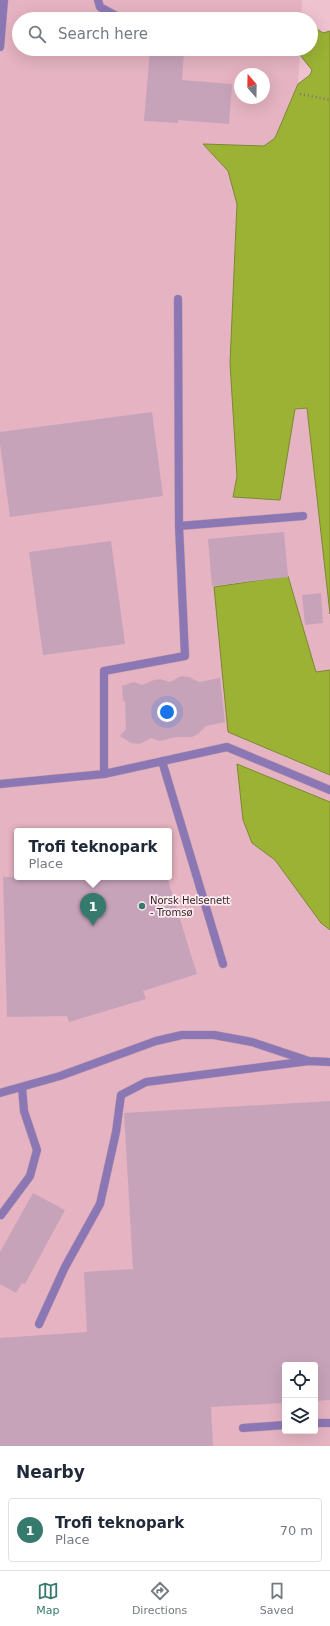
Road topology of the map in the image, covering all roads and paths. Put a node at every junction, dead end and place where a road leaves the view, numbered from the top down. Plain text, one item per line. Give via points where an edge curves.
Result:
1 (4, 0) edge
2 (98, 0) edge
3 (109, 12) edge
4 (0, 47) edge
5 (300, 94) dead end
6 (330, 100) edge
7 (178, 299) dead end
8 (303, 516) dead end
9 (179, 526) junction
10 (162, 761) junction
11 (104, 774) junction
12 (0, 784) edge
13 (330, 790) edge
14 (223, 964) dead end
15 (309, 1061) junction
16 (330, 1062) edge
17 (22, 1087) junction
18 (0, 1093) edge
19 (1, 1215) dead end
20 (39, 1324) dead end
21 (330, 1423) edge
22 (318, 1424) edge
23 (282, 1425) edge
24 (243, 1428) dead end

1 - 4 street
2 - 3 street via 100,7
5 - 6 path
7 - 9 street
8 - 9 street
9 - 11 street via 186,656 104,671
10 - 11 street
10 - 13 street via 227,747
10 - 14 street
11 - 12 street
15 - 16 street
15 - 17 street via 252,1042 214,1035 182,1035
15 - 20 street via 146,1082 121,1095 116,1132 100,1204 65,1267
17 - 18 street
17 - 19 street via 24,1111 37,1150 30,1176
21 - 22 street
23 - 24 street

